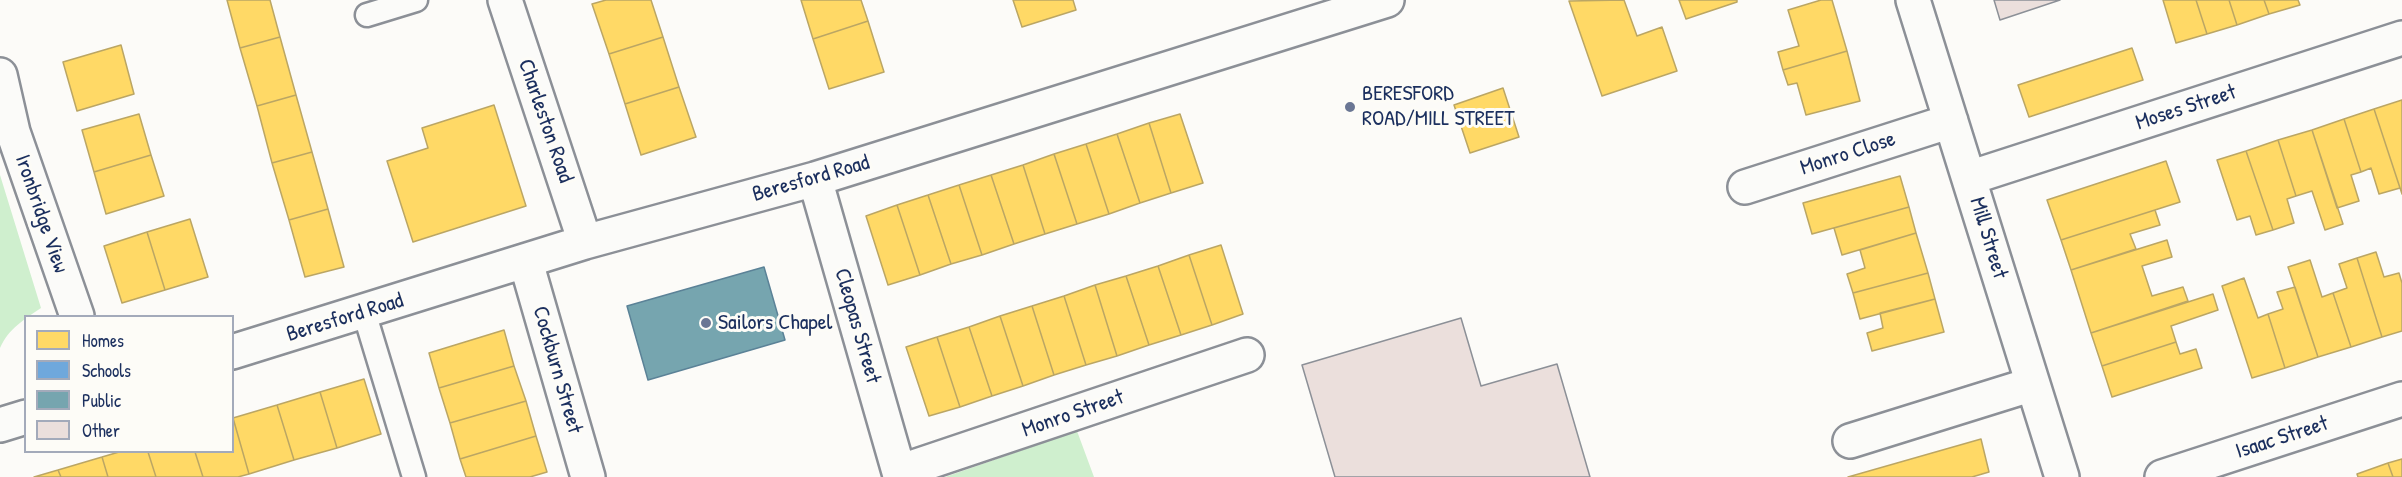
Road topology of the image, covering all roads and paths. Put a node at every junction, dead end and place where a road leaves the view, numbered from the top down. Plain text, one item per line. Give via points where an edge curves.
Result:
1 (416, 0) edge
2 (505, 0) edge
3 (1387, 0) edge
4 (1913, 0) edge
5 (1334, 8) edge
6 (367, 15) dead end
7 (2402, 38) edge
8 (0, 75) edge
9 (1951, 121) junction
10 (1969, 178) junction
11 (815, 179) junction
12 (1745, 187) dead end
13 (585, 242) junction
14 (526, 262) junction
15 (364, 312) junction
16 (77, 315) edge
17 (234, 351) edge
18 (1247, 355) dead end
19 (2032, 384) junction
20 (2402, 399) edge
21 (24, 418) edge
22 (0, 425) edge
23 (1850, 441) dead end
24 (898, 472) joint
25 (412, 476) edge
26 (588, 477) edge
27 (2062, 477) edge
28 (2162, 477) edge

1 - 6 lane
2 - 13 street, Charleston Road
3 - 5 street, Beresford Road
4 - 9 street, Mill Street
5 - 11 street, Beresford Road
7 - 10 street, Moses Street
8 - 16 street, Ironbridge View via 13,132
9 - 10 street, Mill Street
9 - 12 street, Monro Close
10 - 19 street, Mill Street
11 - 13 street, Beresford Road
11 - 24 street, Cleopas Street
13 - 14 street, Beresford Road
14 - 15 street, Beresford Road
14 - 26 street, Cockburn Street
15 - 17 street, Beresford Road
15 - 25 lane
18 - 24 street, Monro Street
19 - 23 street
19 - 27 street, Mill Street
20 - 28 street, Isaac Street
21 - 22 street

